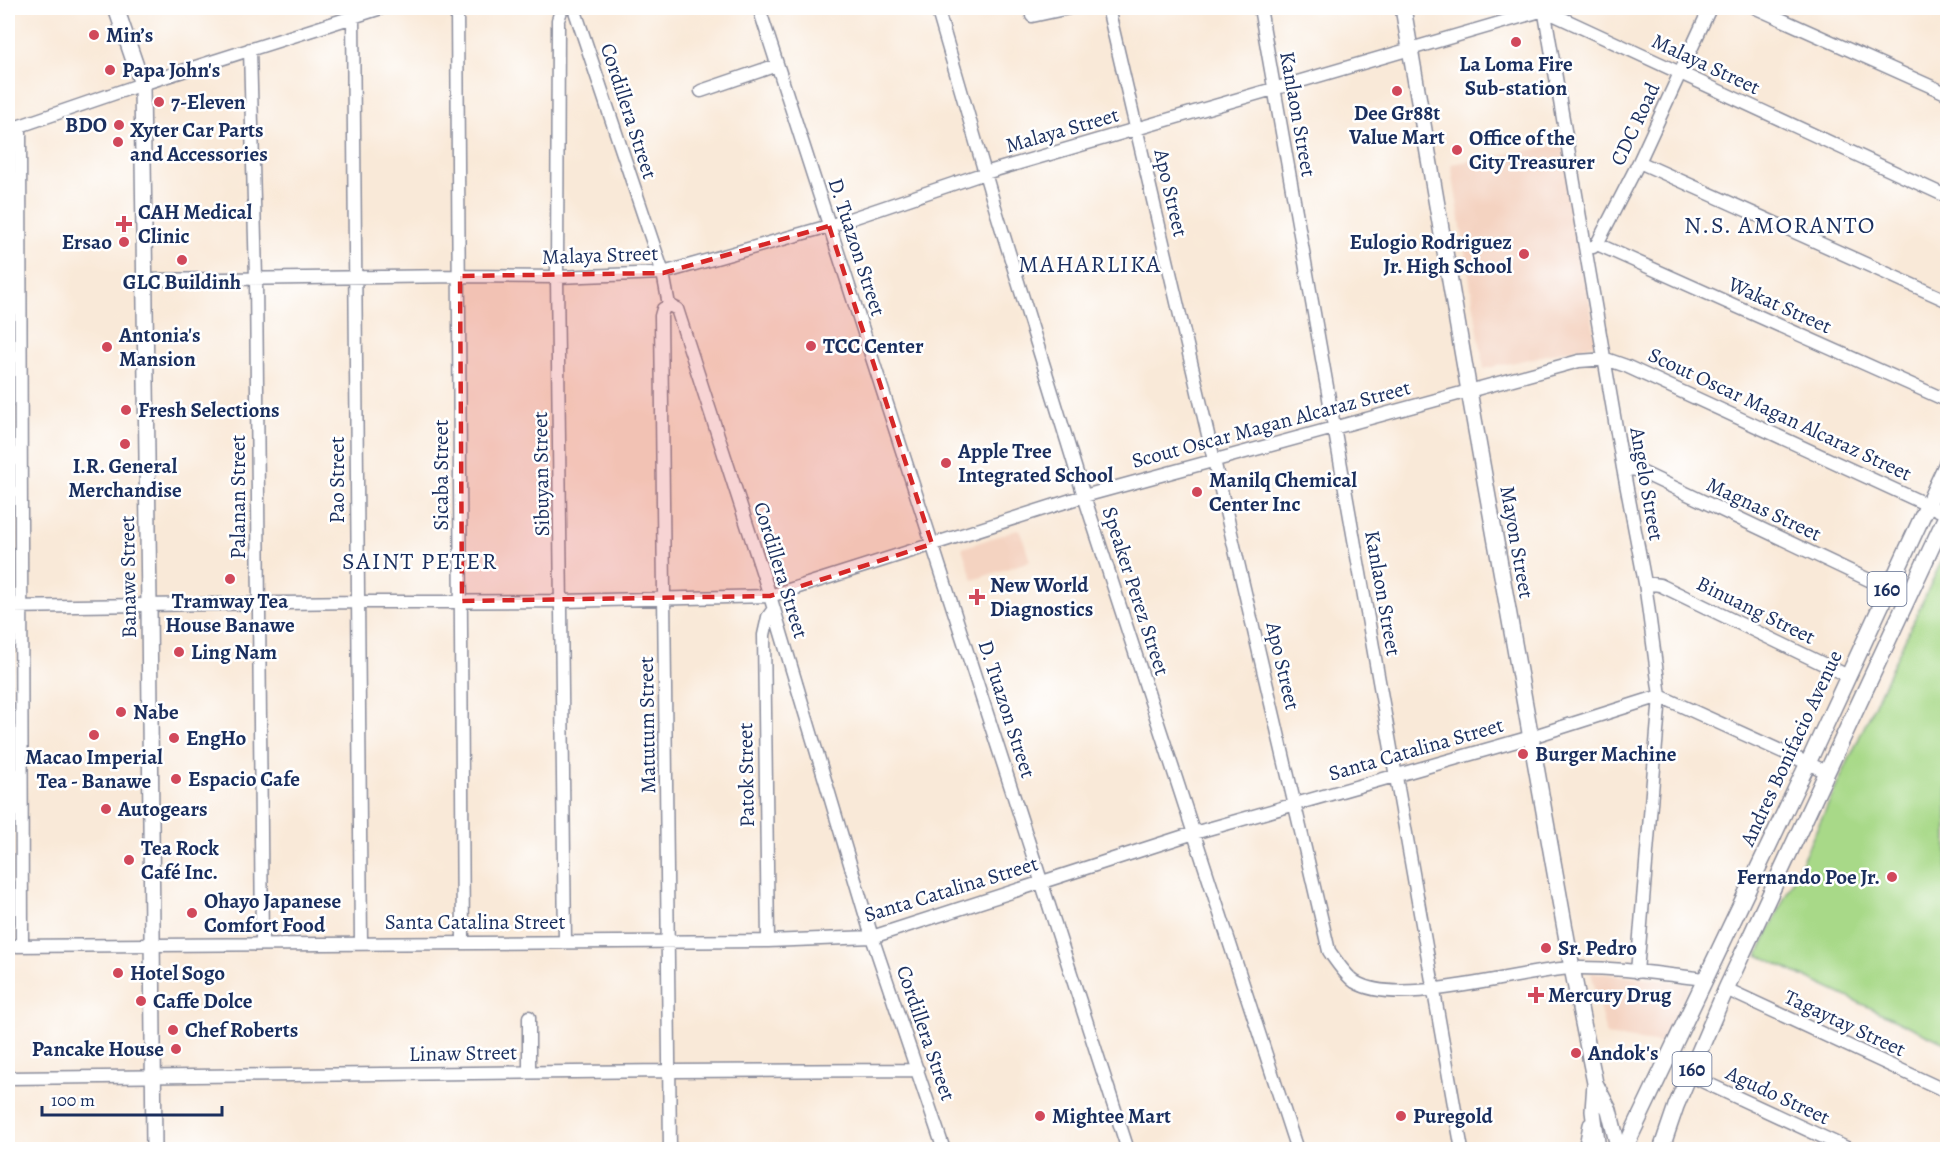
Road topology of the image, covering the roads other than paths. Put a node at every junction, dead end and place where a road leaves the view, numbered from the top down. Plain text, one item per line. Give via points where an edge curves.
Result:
1 (116, 8) edge
2 (381, 8) edge
3 (458, 8) edge
4 (562, 8) edge
5 (574, 8) edge
6 (759, 8) edge
7 (937, 8) edge
8 (1069, 8) edge
9 (1108, 8) edge
10 (1260, 8) edge
11 (1403, 8) edge
12 (1544, 8) edge
13 (1710, 8) edge
14 (1756, 8) edge
15 (353, 16) junction
16 (1032, 16) dead end
17 (1411, 48) junction
18 (250, 50) junction
19 (777, 65) junction
20 (1680, 73) junction
21 (141, 84) junction
22 (1274, 89) junction
23 (702, 91) dead end
24 (1947, 94) edge
25 (20, 126) junction
26 (1136, 128) junction
27 (8, 130) edge
28 (1639, 162) junction
29 (986, 173) junction
30 (1947, 197) edge
31 (829, 226) junction
32 (1592, 248) junction
33 (663, 273) junction
34 (460, 276) junction
35 (355, 277) junction
36 (557, 277) junction
37 (256, 278) junction
38 (146, 279) junction
39 (1947, 301) edge
40 (669, 305) junction
41 (1606, 358) junction
42 (1468, 391) junction
43 (1947, 401) edge
44 (1334, 427) junction
45 (1215, 460) junction
46 (1947, 460) edge
47 (1623, 468) junction
48 (1084, 496) junction
49 (1928, 504) junction
50 (1947, 513) edge
51 (932, 544) junction
52 (1645, 583) junction
53 (1888, 589) junction
54 (770, 596) junction
55 (665, 599) junction
56 (462, 601) junction
57 (562, 601) junction
58 (358, 602) junction
59 (150, 605) junction
60 (258, 605) junction
61 (8, 607) edge
62 (21, 608) junction
63 (773, 610) junction
64 (1848, 675) junction
65 (1660, 696) junction
66 (1531, 737) junction
67 (1808, 763) junction
68 (1827, 772) junction
69 (1395, 775) junction
70 (1295, 803) junction
71 (1194, 833) junction
72 (1043, 881) junction
73 (872, 938) junction
74 (668, 940) junction
75 (564, 941) junction
76 (768, 941) junction
77 (463, 942) junction
78 (361, 943) junction
79 (262, 944) junction
80 (151, 945) junction
81 (8, 946) edge
82 (22, 946) junction
83 (1572, 968) junction
84 (1637, 972) junction
85 (1705, 979) junction
86 (1433, 989) junction
87 (1726, 989) junction
88 (529, 1017) dead end
89 (918, 1070) junction
90 (670, 1071) junction
91 (529, 1072) junction
92 (1689, 1075) junction
93 (153, 1077) junction
94 (8, 1078) edge
95 (1595, 1083) junction
96 (1947, 1092) edge
97 (1609, 1110) junction
98 (1593, 1111) junction
99 (1640, 1116) junction
100 (154, 1149) edge
101 (670, 1149) edge
102 (944, 1149) edge
103 (1128, 1149) edge
104 (1297, 1149) edge
105 (1462, 1149) edge
106 (1584, 1149) edge
107 (1598, 1149) edge
108 (1619, 1149) edge
109 (1624, 1149) edge
110 (1661, 1149) edge
111 (1851, 1149) edge

1 - 21 main road, Banawe Street
2 - 15 street
3 - 34 street, Sicaba Street
4 - 36 street, Sibuyan Street via 558,20
5 - 33 street, Cordillera Street
6 - 19 street, D. Tuazon Street
7 - 29 street, Speaker Perez Street
8 - 16 street
9 - 26 street, Apo Street
10 - 22 street, Kanlaon Street
11 - 17 main road, Mayon Street
12 - 17 street, Malaya Street
12 - 20 street, Malaya Street
12 - 32 street, Angelo Street
13 - 20 street, CDC Road
14 - 24 street
15 - 18 street
15 - 35 street, Pao Street
17 - 22 street, Malaya Street
17 - 42 main road, Mayon Street
18 - 21 street
18 - 37 street, Palanan Street
19 - 23 street
19 - 31 street, D. Tuazon Street
20 - 28 street, CDC Road
20 - 30 street, Malaya Street
21 - 25 street
21 - 38 main road, Banawe Street
22 - 26 street, Malaya Street
22 - 44 street, Kanlaon Street
25 - 27 street
25 - 62 street
26 - 29 street, Malaya Street
26 - 45 street, Apo Street
28 - 32 street, CDC Road
28 - 39 street
29 - 31 street, Malaya Street
29 - 48 street, Speaker Perez Street
31 - 33 street, Malaya Street
31 - 51 street, D. Tuazon Street
32 - 41 street, Angelo Street
32 - 43 street, Wakat Street
33 - 36 street, Malaya Street
33 - 40 street, Cordillera Street
34 - 35 street, Malaya Street
34 - 36 street, Malaya Street
34 - 56 street, Sicaba Street
35 - 37 street, Malaya Street
35 - 58 street, Pao Street
36 - 57 street, Sibuyan Street
37 - 38 street, Malaya Street
37 - 60 street, Palanan Street
38 - 59 main road, Banawe Street
40 - 54 street, Cordillera Street via 678,312
40 - 55 street, Matutum Street via 662,316
41 - 42 street, Scout Oscar Magan Alcaraz Street via 1579,361
41 - 47 street, Angelo Street
41 - 49 street, Scout Oscar Magan Alcaraz Street
42 - 44 street, Scout Oscar Magan Alcaraz Street
42 - 66 main road, Mayon Street
44 - 45 street, Scout Oscar Magan Alcaraz Street
44 - 69 street, Kanlaon Street
45 - 48 street, Scout Oscar Magan Alcaraz Street
45 - 70 street, Apo Street
46 - 49 main road, Andres Bonifacio Avenue / 160
47 - 52 street, Angelo Street
47 - 53 street, Magnas Street via 1637,470
48 - 51 street, Scout Oscar Magan Alcaraz Street
48 - 71 street, Speaker Perez Street
49 - 50 street, Scout Oscar Magan Alcaraz Street
49 - 53 main road, Andres Bonifacio Avenue / 160
50 - 68 main road, Andres Bonifacio Avenue / 160
51 - 54 street, Scout Oscar Magan Alcaraz Street
51 - 72 street, D. Tuazon Street
52 - 64 street, Binuang Street via 1660,585
52 - 65 street, Angelo Street
53 - 64 main road, Andres Bonifacio Avenue / 160
54 - 55 street, Scout Oscar Magan Alcaraz Street
54 - 63 street, Cordillera Street
55 - 57 street, Scout Oscar Magan Alcaraz Street
55 - 74 street, Matutum Street
56 - 57 street, Scout Oscar Magan Alcaraz Street
56 - 58 street, Scout Oscar Magan Alcaraz Street
56 - 77 street, Sicaba Street
57 - 75 street, Sibuyan Street
58 - 60 street, Scout Oscar Magan Alcaraz Street
58 - 78 street, Pao Street
59 - 60 street, Scout Oscar Magan Alcaraz Street
59 - 62 street, Scout Oscar Magan Alcaraz Street
59 - 80 main road, Banawe Street
60 - 79 street, Palanan Street
61 - 62 street, Scout Oscar Magan Alcaraz Street
62 - 82 street
63 - 73 street, Cordillera Street
63 - 76 street, Patok Street via 764,635
64 - 67 main road, Andres Bonifacio Avenue / 160
65 - 66 street, Santa Catalina Street
65 - 67 street
65 - 84 street, Angelo Street
66 - 69 street, Santa Catalina Street
66 - 83 main road, Mayon Street
67 - 68 street
67 - 85 main road, Andres Bonifacio Avenue / 160
68 - 87 main road, Andres Bonifacio Avenue / 160
69 - 70 street, Santa Catalina Street
69 - 86 street, Kanlaon Street
70 - 71 street, Santa Catalina Street
70 - 86 street, Apo Street via 1329,951 1355,982 1374,989
71 - 72 street, Santa Catalina Street
71 - 104 street, Speaker Perez Street
72 - 73 street, Santa Catalina Street
72 - 103 street, D. Tuazon Street
73 - 76 street, Santa Catalina Street
73 - 89 street, Cordillera Street
74 - 75 street, Santa Catalina Street
74 - 76 street, Santa Catalina Street
74 - 90 street, Matutum Street
75 - 77 street, Santa Catalina Street
77 - 78 street, Santa Catalina Street
78 - 79 street, Santa Catalina Street
79 - 80 street, Santa Catalina Street
80 - 82 street, Santa Catalina Street
80 - 93 main road, Banawe Street
81 - 82 street, Santa Catalina Street
83 - 84 street, Apo Street
83 - 86 street, Apo Street
83 - 95 main road, Mayon Street
84 - 85 street, Apo Street
85 - 99 main road, Andres Bonifacio Avenue / 160
86 - 105 street, Kanlaon Street
87 - 92 main road, Andres Bonifacio Avenue / 160
87 - 96 street, Tagaytay Street
88 - 91 street
89 - 90 street, Linaw Street
89 - 102 street, Cordillera Street
90 - 91 street, Linaw Street
90 - 101 street, Matutum Street
91 - 93 street, Linaw Street
92 - 110 main road, Andres Bonifacio Avenue / 160
92 - 111 street, Agudo Street
93 - 94 street, Linaw Street
93 - 100 main road, Banawe Street
95 - 97 main road, Mayon Street
95 - 98 main road, Mayon Street
97 - 99 main road via 1619,1116
97 - 108 main road, Mayon Street
98 - 106 main road
98 - 107 main road, Mayon Street
99 - 109 main road, Andres Bonifacio Avenue / 160

